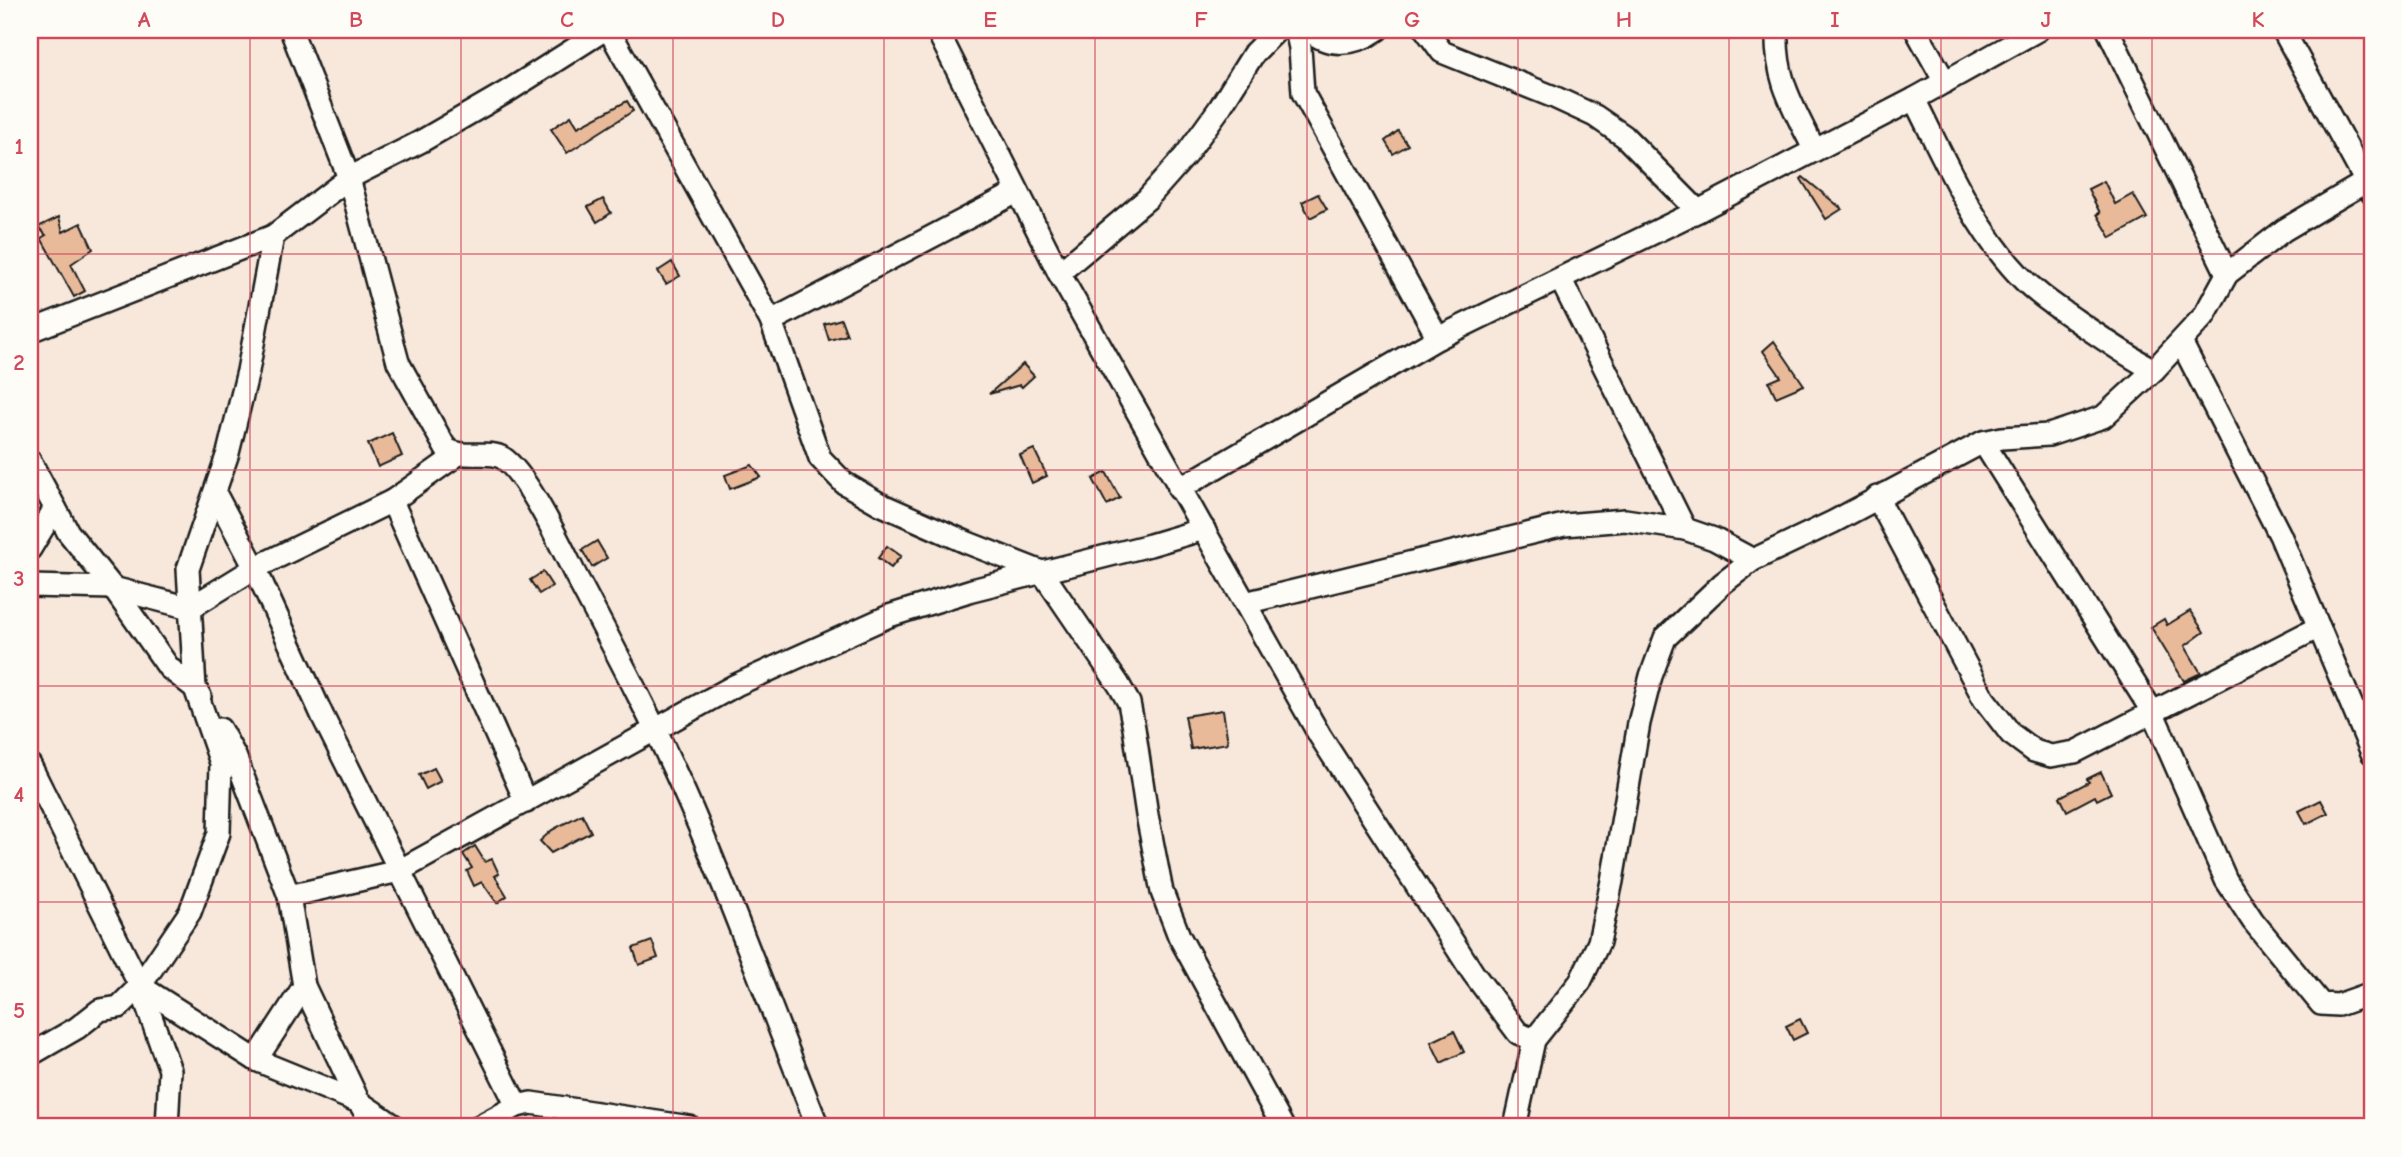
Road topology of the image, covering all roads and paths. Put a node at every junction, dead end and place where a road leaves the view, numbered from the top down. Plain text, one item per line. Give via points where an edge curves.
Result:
1 (291, 30) edge
2 (607, 30) edge
3 (937, 30) edge
4 (1277, 30) edge
5 (1296, 30) edge
6 (1309, 30) edge
7 (1377, 30) edge
8 (1426, 30) edge
9 (1777, 30) edge
10 (1916, 30) edge
11 (2038, 30) edge
12 (2108, 30) edge
13 (2283, 30) edge
14 (1945, 82) junction
15 (1914, 99) junction
16 (1814, 149) junction
17 (349, 177) junction
18 (2370, 184) edge
19 (1017, 192) junction
20 (1698, 211) junction
21 (273, 236) junction
22 (1059, 273) junction
23 (2227, 274) junction
24 (1561, 280) junction
25 (771, 321) junction
26 (30, 331) edge
27 (1438, 338) junction
28 (2181, 342) junction
29 (2154, 370) junction
30 (1983, 442) junction
31 (457, 455) junction
32 (30, 461) edge
33 (1179, 489) junction
34 (215, 493) junction
35 (1877, 497) junction
36 (392, 501) junction
37 (55, 508) junction
38 (1204, 529) junction
39 (1685, 529) junction
40 (30, 549) edge
41 (1753, 560) junction
42 (255, 568) junction
43 (1042, 572) junction
44 (30, 586) edge
45 (113, 588) junction
46 (1245, 603) junction
47 (190, 608) junction
48 (2319, 626) junction
49 (195, 688) junction
50 (2152, 711) junction
51 (655, 731) junction
52 (2372, 753) edge
53 (30, 765) edge
54 (526, 802) junction
55 (399, 871) junction
56 (289, 896) junction
57 (141, 986) junction
58 (304, 986) junction
59 (2372, 993) edge
60 (1534, 1040) junction
61 (30, 1055) edge
62 (256, 1060) junction
63 (359, 1102) junction
64 (517, 1105) junction
65 (167, 1127) edge
66 (374, 1127) edge
67 (396, 1127) edge
68 (478, 1127) edge
69 (690, 1127) edge
70 (818, 1127) edge
71 (1283, 1127) edge
72 (1515, 1127) edge

1 - 17 street
2 - 17 street via 420,142
2 - 25 street
3 - 19 street
4 - 22 street via 1254,53 1185,156 1147,199
5 - 27 street via 1303,93
6 - 7 street via 1331,43
8 - 20 street via 1442,52 1595,116 1624,136
9 - 16 street via 1783,87
10 - 14 street
11 - 14 street
12 - 23 street
13 - 18 street
14 - 15 street
15 - 16 street
15 - 29 street via 1985,231 2020,276 2059,308
16 - 20 street
17 - 21 street
17 - 31 street via 398,362 441,442
18 - 23 street via 2284,230
19 - 22 street
19 - 25 street
20 - 24 street
21 - 26 street
21 - 34 street via 248,371
22 - 33 street
23 - 28 street via 2204,316
24 - 27 street
24 - 39 street
25 - 43 street via 820,458 844,483 880,504
27 - 33 street
28 - 29 street
28 - 48 street via 2280,535
29 - 30 street via 2103,417 2049,435
30 - 35 street
30 - 50 street
31 - 36 street
31 - 51 street via 504,458 527,486
32 - 37 street
33 - 38 street
34 - 42 street
34 - 47 street via 188,569
35 - 41 street
35 - 50 street via 1984,699 2011,734 2034,751 2051,756 2075,752
36 - 42 street
36 - 54 street
37 - 40 street
37 - 45 street via 68,532
38 - 43 street
38 - 46 street
39 - 41 street
39 - 46 street via 1625,520 1564,525
41 - 60 street via 1672,630 1659,650 1639,723 1599,942 1580,982
42 - 47 street
42 - 55 street
43 - 51 street via 890,616 736,685
43 - 71 street via 1129,704 1162,892 1179,936
44 - 45 street
45 - 47 street
45 - 49 street via 169,668
46 - 60 street via 1320,736 1473,973 1518,1033
47 - 49 street
48 - 50 street
48 - 52 street
49 - 56 street via 235,756
49 - 57 street via 221,763 219,833 190,912
50 - 59 street via 2226,880 2253,922 2322,1004 2338,1005
51 - 54 street
51 - 70 street via 699,825
53 - 57 street
54 - 55 street
55 - 56 street
55 - 64 street
56 - 58 street
57 - 61 street via 119,1007 100,1010
57 - 62 street
57 - 65 street via 170,1070
58 - 62 street
58 - 63 street
60 - 72 street
62 - 63 street
63 - 66 street
63 - 67 street
64 - 68 street
64 - 69 street via 548,1105

